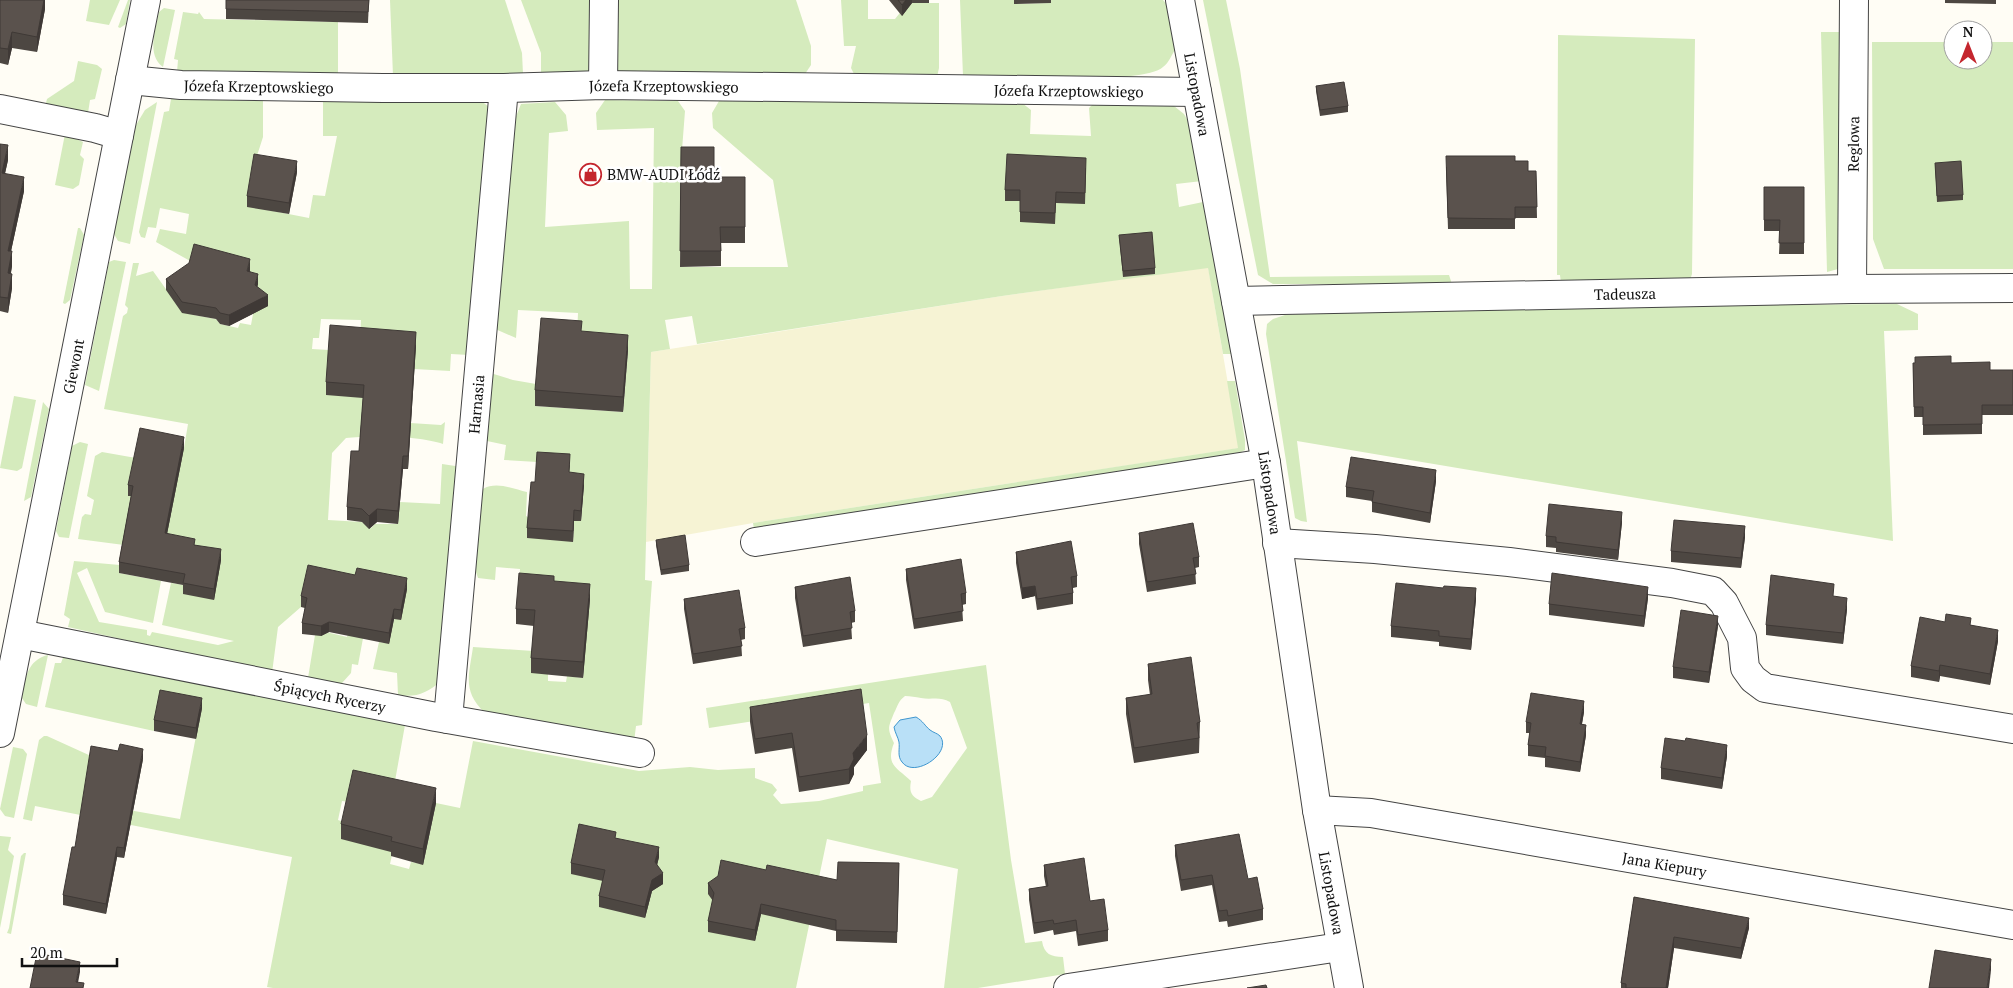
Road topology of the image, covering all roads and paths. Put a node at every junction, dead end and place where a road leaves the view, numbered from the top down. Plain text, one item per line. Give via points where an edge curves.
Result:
1 (146, 0) edge
2 (604, 0) edge
3 (1180, 0) edge
4 (1854, 0) edge
5 (130, 80) junction
6 (603, 85) junction
7 (504, 88) junction
8 (1196, 92) junction
9 (0, 109) edge
10 (119, 135) junction
11 (2013, 288) edge
12 (1852, 289) junction
13 (1236, 301) junction
14 (1266, 463) junction
15 (755, 542) dead end
16 (1277, 543) junction
17 (20, 634) junction
18 (7, 667) edge
19 (448, 720) junction
20 (2013, 729) edge
21 (0, 733) edge
22 (640, 753) dead end
23 (1317, 810) junction
24 (2013, 925) edge
25 (1340, 947) junction
26 (1068, 988) edge
27 (1349, 988) edge

1 - 5 street, Giewont
2 - 6 street
3 - 8 street, Listopadowa
4 - 12 street, Reglowa
5 - 7 street, Józefa Krzeptowskiego via 190,85
5 - 10 street, Giewont
6 - 7 street, Józefa Krzeptowskiego
6 - 8 street, Józefa Krzeptowskiego
7 - 19 street, Harnasia
8 - 13 street, Listopadowa
9 - 10 street
10 - 17 street, Giewont
11 - 12 street, Tadeusza
12 - 13 street, Tadeusza
13 - 14 street, Listopadowa
14 - 15 street
14 - 16 street, Listopadowa
16 - 20 street via 1509,562 1713,591 1724,603 1742,638 1745,668 1765,688
16 - 23 street, Listopadowa
17 - 18 street, Giewont
17 - 19 street, Śpiących Rycerzy
18 - 21 street, Giewont
19 - 22 street, Śpiących Rycerzy
23 - 24 street, Jana Kiepury via 1371,813
23 - 25 street, Listopadowa
25 - 26 street
25 - 27 street, Listopadowa

